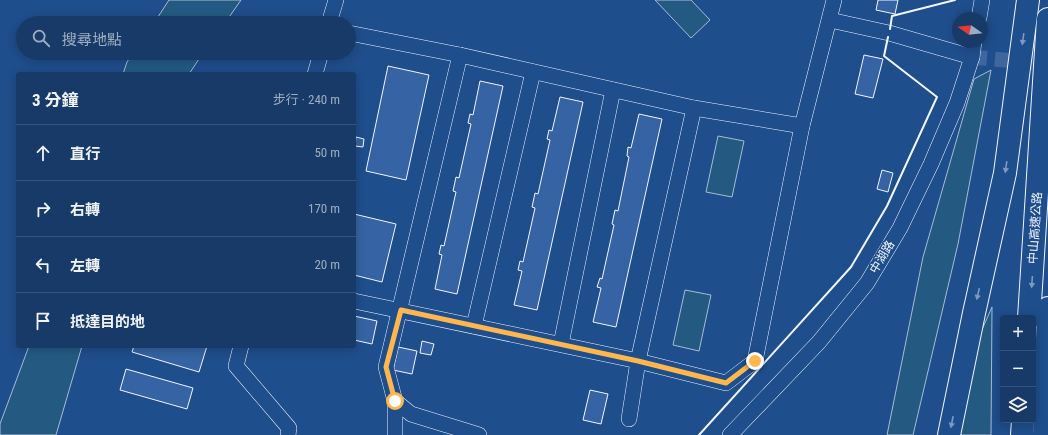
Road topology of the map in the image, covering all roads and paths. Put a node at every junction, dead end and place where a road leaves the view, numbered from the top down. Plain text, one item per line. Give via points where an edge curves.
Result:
1 (336, 0) edge
2 (834, 0) edge
3 (982, 0) edge
4 (1028, 0) edge
5 (980, 12) edge
6 (331, 16) edge
7 (1048, 19) edge
8 (830, 20) junction
9 (356, 34) edge
10 (973, 49) edge
11 (460, 55) junction
12 (319, 60) edge
13 (316, 72) edge
14 (533, 72) junction
15 (613, 90) junction
16 (694, 108) junction
17 (802, 126) junction
18 (356, 301) edge
19 (1048, 308) edge
20 (401, 310) junction
21 (1029, 315) edge
22 (474, 326) junction
23 (561, 344) junction
24 (240, 348) edge
25 (638, 361) junction
26 (395, 401) junction
27 (629, 419) dead end
28 (1023, 423) edge
29 (288, 435) edge
30 (395, 435) edge
31 (479, 435) edge
32 (730, 435) edge
33 (949, 435) edge
34 (1022, 435) edge
35 (1044, 435) edge

1 - 6 street
2 - 8 street
3 - 5 street
4 -> 33 highway via 1005,173
7 -> 21 highway, 中山高速公路
8 - 10 street
8 - 17 street
9 - 11 street
10 - 32 street, 中湖路 via 957,103 931,164 900,228 867,283 819,342
11 - 14 street
11 - 20 street
12 - 13 street
14 - 15 street
14 - 22 street
15 - 16 street
15 - 23 street
16 - 17 street
16 - 25 street
17 - 25 street via 755,361 726,383
18 - 20 street
19 - 35 highway
20 - 22 street
20 - 26 street via 386,367
22 - 23 street
23 - 25 street
24 - 29 street via 236,366 289,428
25 - 27 street
26 - 30 street
26 - 31 street via 411,414
28 - 34 highway

